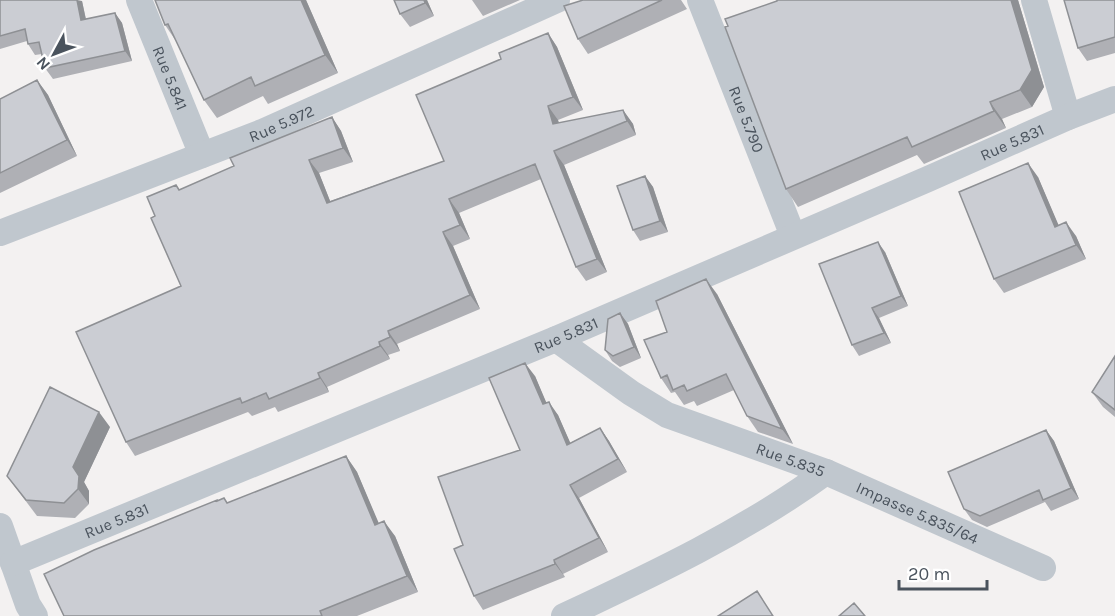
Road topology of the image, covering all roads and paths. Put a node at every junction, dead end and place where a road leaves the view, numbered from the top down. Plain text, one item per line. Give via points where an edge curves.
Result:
1 (139, 0) edge
2 (557, 0) edge
3 (700, 0) edge
4 (1034, 0) edge
5 (1115, 99) edge
6 (1068, 117) junction
7 (202, 155) junction
8 (0, 233) edge
9 (793, 236) junction
10 (556, 339) junction
11 (826, 472) junction
12 (0, 526) edge
13 (13, 563) junction
14 (1043, 568) dead end
15 (35, 616) edge
16 (564, 616) edge

1 - 7 street, Rue 5.841
2 - 7 street, Rue 5.972
3 - 9 street, Rue 5.790
4 - 6 street
5 - 6 street, Rue 5.831
6 - 9 street, Rue 5.831
7 - 8 street, Rue 5.972
9 - 10 street, Rue 5.831
10 - 11 street, Rue 5.835 via 667,415
10 - 13 street, Rue 5.831
11 - 14 street, Impasse 5.835/64
11 - 16 street, Rue 5.835 via 727,536
12 - 13 street
13 - 15 street

